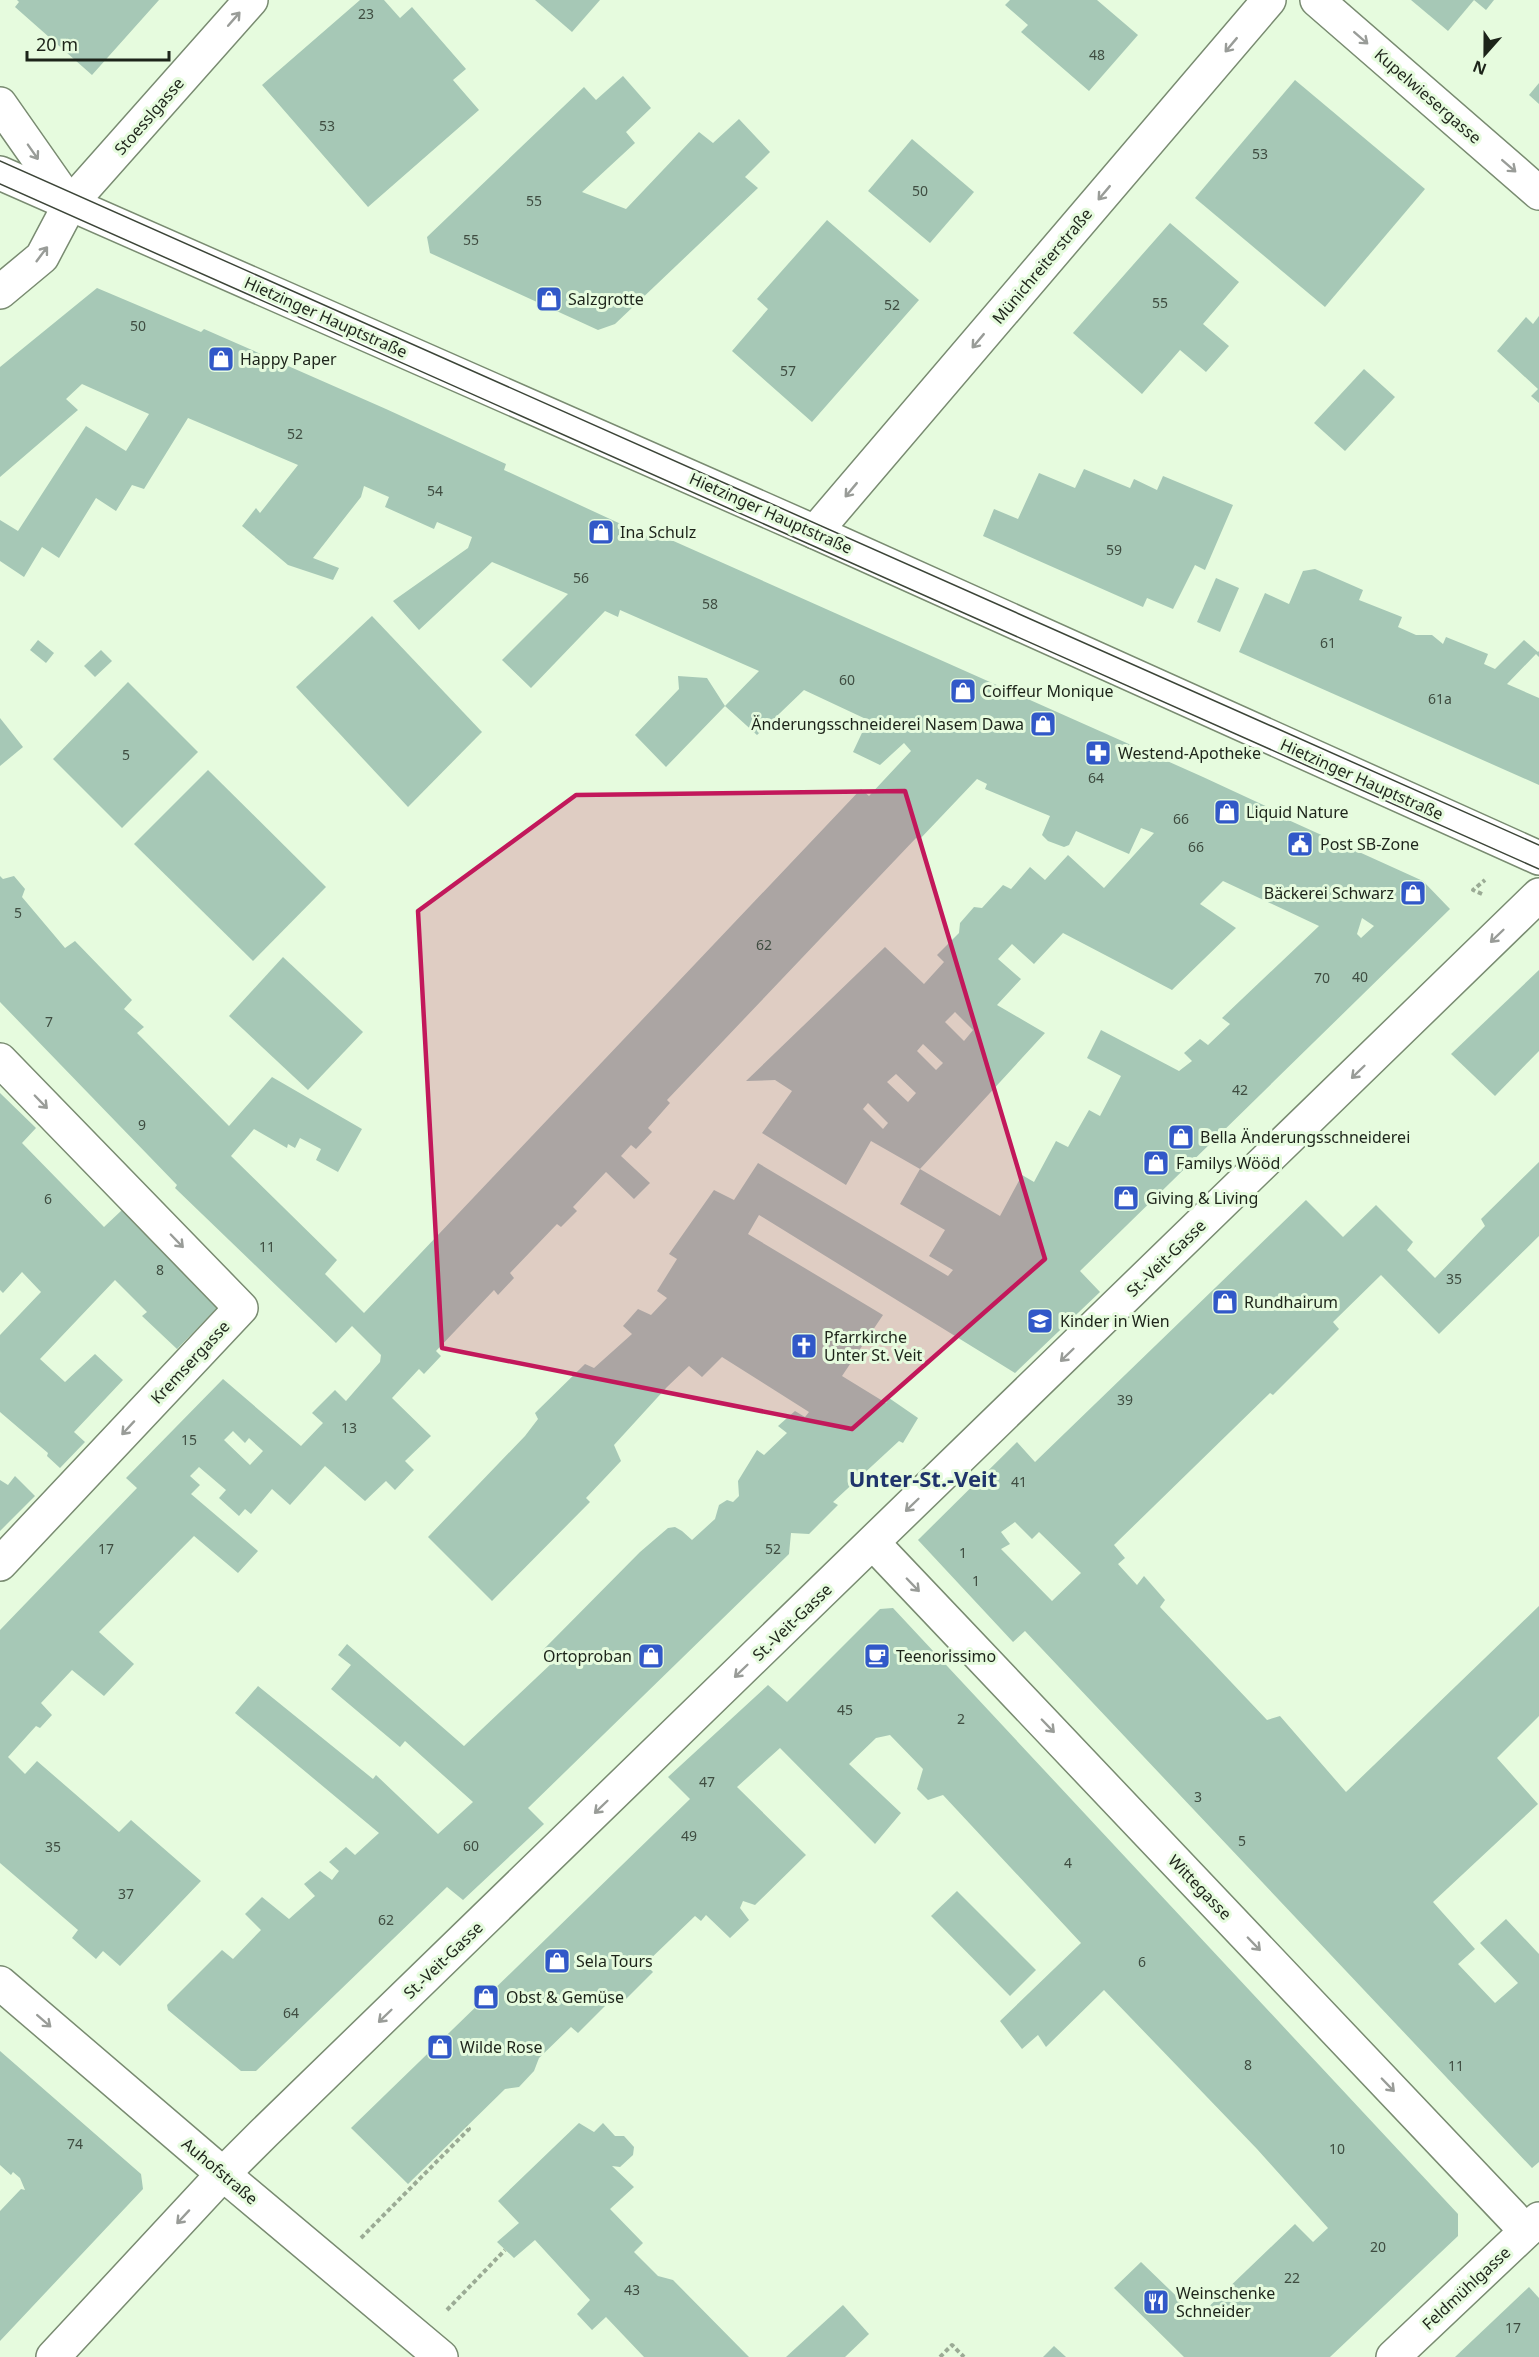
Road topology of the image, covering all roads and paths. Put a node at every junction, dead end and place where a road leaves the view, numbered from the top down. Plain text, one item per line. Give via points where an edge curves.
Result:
1 (251, 0) edge
2 (1269, 0) edge
3 (1317, 0) edge
4 (0, 104) edge
5 (0, 173) edge
6 (1539, 193) edge
7 (70, 204) junction
8 (0, 292) edge
9 (815, 532) junction
10 (1539, 858) edge
11 (1539, 895) edge
12 (0, 1060) edge
13 (873, 1543) junction
14 (0, 1564) edge
15 (0, 1983) edge
16 (466, 2126) dead end
17 (223, 2174) junction
18 (1533, 2225) edge
19 (506, 2250) dead end
20 (333, 2266) junction
21 (430, 2348) edge
22 (54, 2357) edge
23 (940, 2357) edge
24 (964, 2357) edge
25 (1393, 2357) edge

7 -> 1 street, Stoesslgasse
2 -> 9 street, Münichreiterstraße
3 -> 6 street, Kupelwiesergasse
4 -> 7 street
5 - 7 street, Hietzinger Hauptstraße
8 -> 7 street, Stoesslgasse via 42,257
7 - 9 street, Hietzinger Hauptstraße
9 - 10 street, Hietzinger Hauptstraße
11 -> 13 street, St.-Veit-Gasse
12 -> 14 street, Kremsergasse via 241,1308
13 -> 17 street, St.-Veit-Gasse
13 -> 18 street, Wittegasse
15 -> 17 street, Auhofstraße
16 - 20 path via 469,2129
17 - 20 street, Auhofstraße
17 -> 22 street, St.-Veit-Gasse
18 - 25 street, Feldmühlgasse
19 - 21 path
20 - 21 street, Auhofstraße
23 - 24 path via 952,2345

